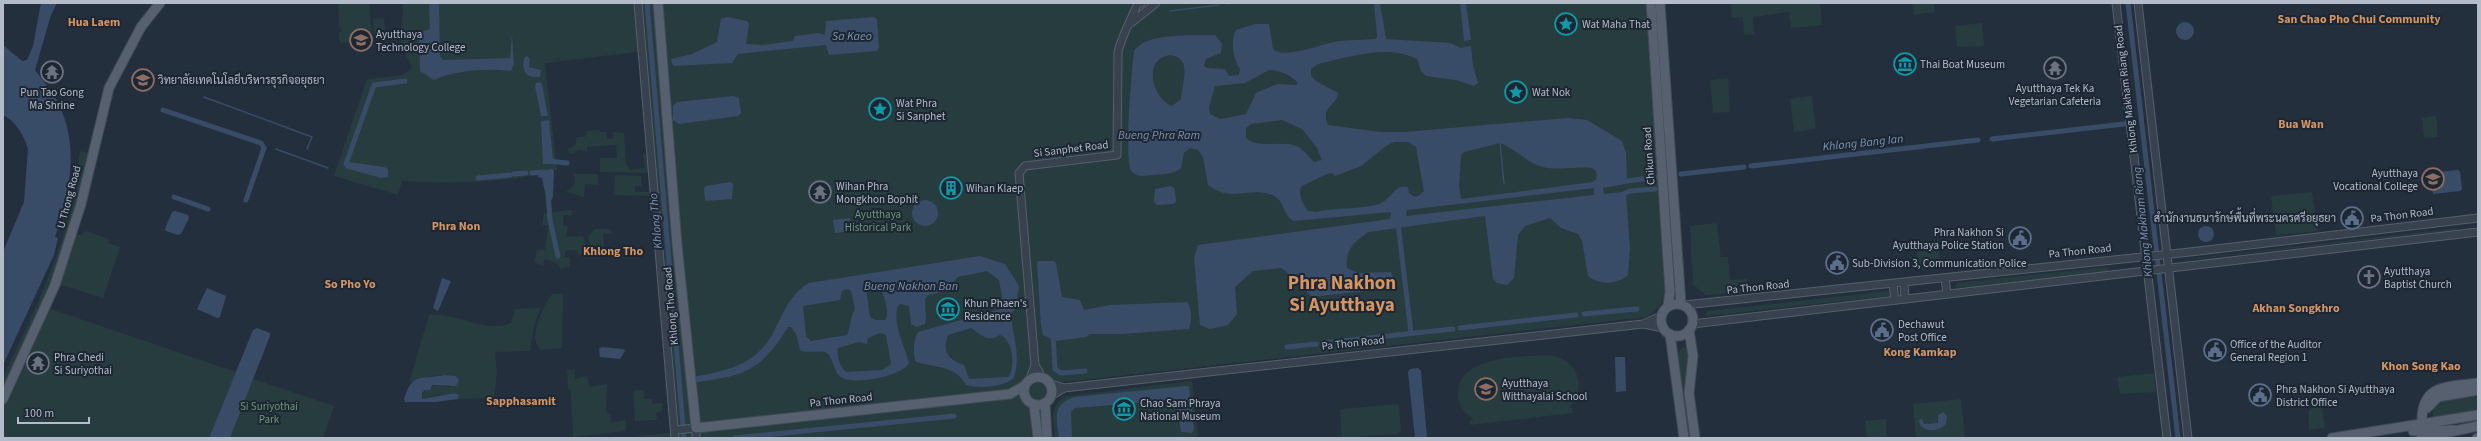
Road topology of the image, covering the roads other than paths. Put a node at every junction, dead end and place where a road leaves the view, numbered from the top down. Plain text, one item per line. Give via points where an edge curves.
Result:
1 (160, 3) edge
2 (638, 3) edge
3 (658, 3) edge
4 (1138, 3) edge
5 (1141, 3) edge
6 (1156, 3) edge
7 (1651, 3) edge
8 (1660, 3) edge
9 (2116, 3) edge
10 (2138, 3) edge
11 (1130, 25) junction
12 (2478, 218) edge
13 (2468, 220) junction
14 (2478, 232) edge
15 (2469, 233) junction
16 (2165, 253) junction
17 (2147, 255) junction
18 (2166, 269) junction
19 (2149, 271) junction
20 (1945, 278) junction
21 (1904, 283) junction
22 (1893, 284) junction
23 (1947, 294) junction
24 (1905, 298) junction
25 (1895, 300) junction
26 (1682, 305) junction
27 (1668, 306) junction
28 (1661, 316) junction
29 (1644, 324) junction
30 (1691, 327) junction
31 (1666, 331) junction
32 (1035, 365) junction
33 (1042, 377) junction
34 (1027, 382) junction
35 (2478, 383) edge
36 (1051, 384) junction
37 (1064, 388) junction
38 (2478, 390) edge
39 (1011, 394) junction
40 (1025, 398) junction
41 (3, 399) edge
42 (1048, 400) junction
43 (1034, 405) junction
44 (2478, 415) edge
45 (2424, 424) junction
46 (2478, 426) edge
47 (693, 428) junction
48 (676, 430) junction
49 (2454, 430) junction
50 (2383, 431) junction
51 (675, 438) edge
52 (696, 438) edge
53 (1038, 438) edge
54 (1047, 438) edge
55 (1684, 438) edge
56 (1695, 438) edge
57 (2166, 438) edge
58 (2188, 438) edge
59 (2332, 438) edge
60 (2421, 438) edge

1 - 41 main road, U Thong Road via 141,27 109,88 81,204 55,285
2 - 48 street, Khlong Tho Road
3 - 47 main road, Khlong Tho Road
4 - 5 street
4 - 11 street, Si Sanphet Road
6 - 11 street, Si Sanphet Road
7 - 27 main road, Chikun Road via 1670,292
8 - 26 main road, Chikun Road
9 - 17 street, Khlong Makham Riang Road
10 - 16 street, Khlong Makham Riang Road
11 - 32 street, Si Sanphet Road via 1122,37 1118,52 1116,155 1025,166 1019,173
12 - 13 street, Pa Thon Road
13 - 15 street
13 - 16 street, Pa Thon Road
14 - 15 street
15 - 18 street
16 - 17 street, Pa Thon Road
16 - 18 street, Khlong Makham Riang Road
17 - 19 street, Khlong Makham Riang Road
17 - 20 street, Pa Thon Road
18 - 19 street
18 - 58 street, Khlong Makham Riang Road
19 - 23 street
19 - 57 street, Khlong Makham Riang Road
20 - 21 street, Pa Thon Road
20 - 23 street
21 - 22 street, Pa Thon Road
21 - 24 street
22 - 25 street
22 - 26 street, Pa Thon Road
23 - 24 street
24 - 25 street
25 - 30 street
26 - 27 main road
26 - 30 main road via 1691,314
27 - 28 main road
28 - 29 street, Pa Thon Road
28 - 31 main road
29 - 31 street, Pa Thon Road
29 - 37 street, Pa Thon Road
30 - 31 main road via 1678,336
30 - 56 main road via 1693,356 1689,393
31 - 55 main road
32 - 33 street, Si Sanphet Road
32 - 34 street, Si Sanphet Road
33 - 34 main road
33 - 36 main road
34 - 39 main road, Pa Thon Road
34 - 40 main road
35 - 45 main road via 2443,388 2431,393 2423,404
36 - 37 street, Pa Thon Road
36 - 42 main road
37 - 42 street, Pa Thon Road
38 - 45 main road via 2444,395 2433,400 2427,410
39 - 40 main road, Pa Thon Road
39 - 47 main road, Pa Thon Road
40 - 43 main road
42 - 43 main road
42 - 54 main road
43 - 53 main road
44 - 45 main road
45 - 50 main road
46 - 49 main road
47 - 48 street, Pa Thon Road
47 - 52 street, Khlong Tho Road
48 - 51 street, Khlong Tho Road
49 - 50 main road
49 - 60 main road
50 - 59 main road

